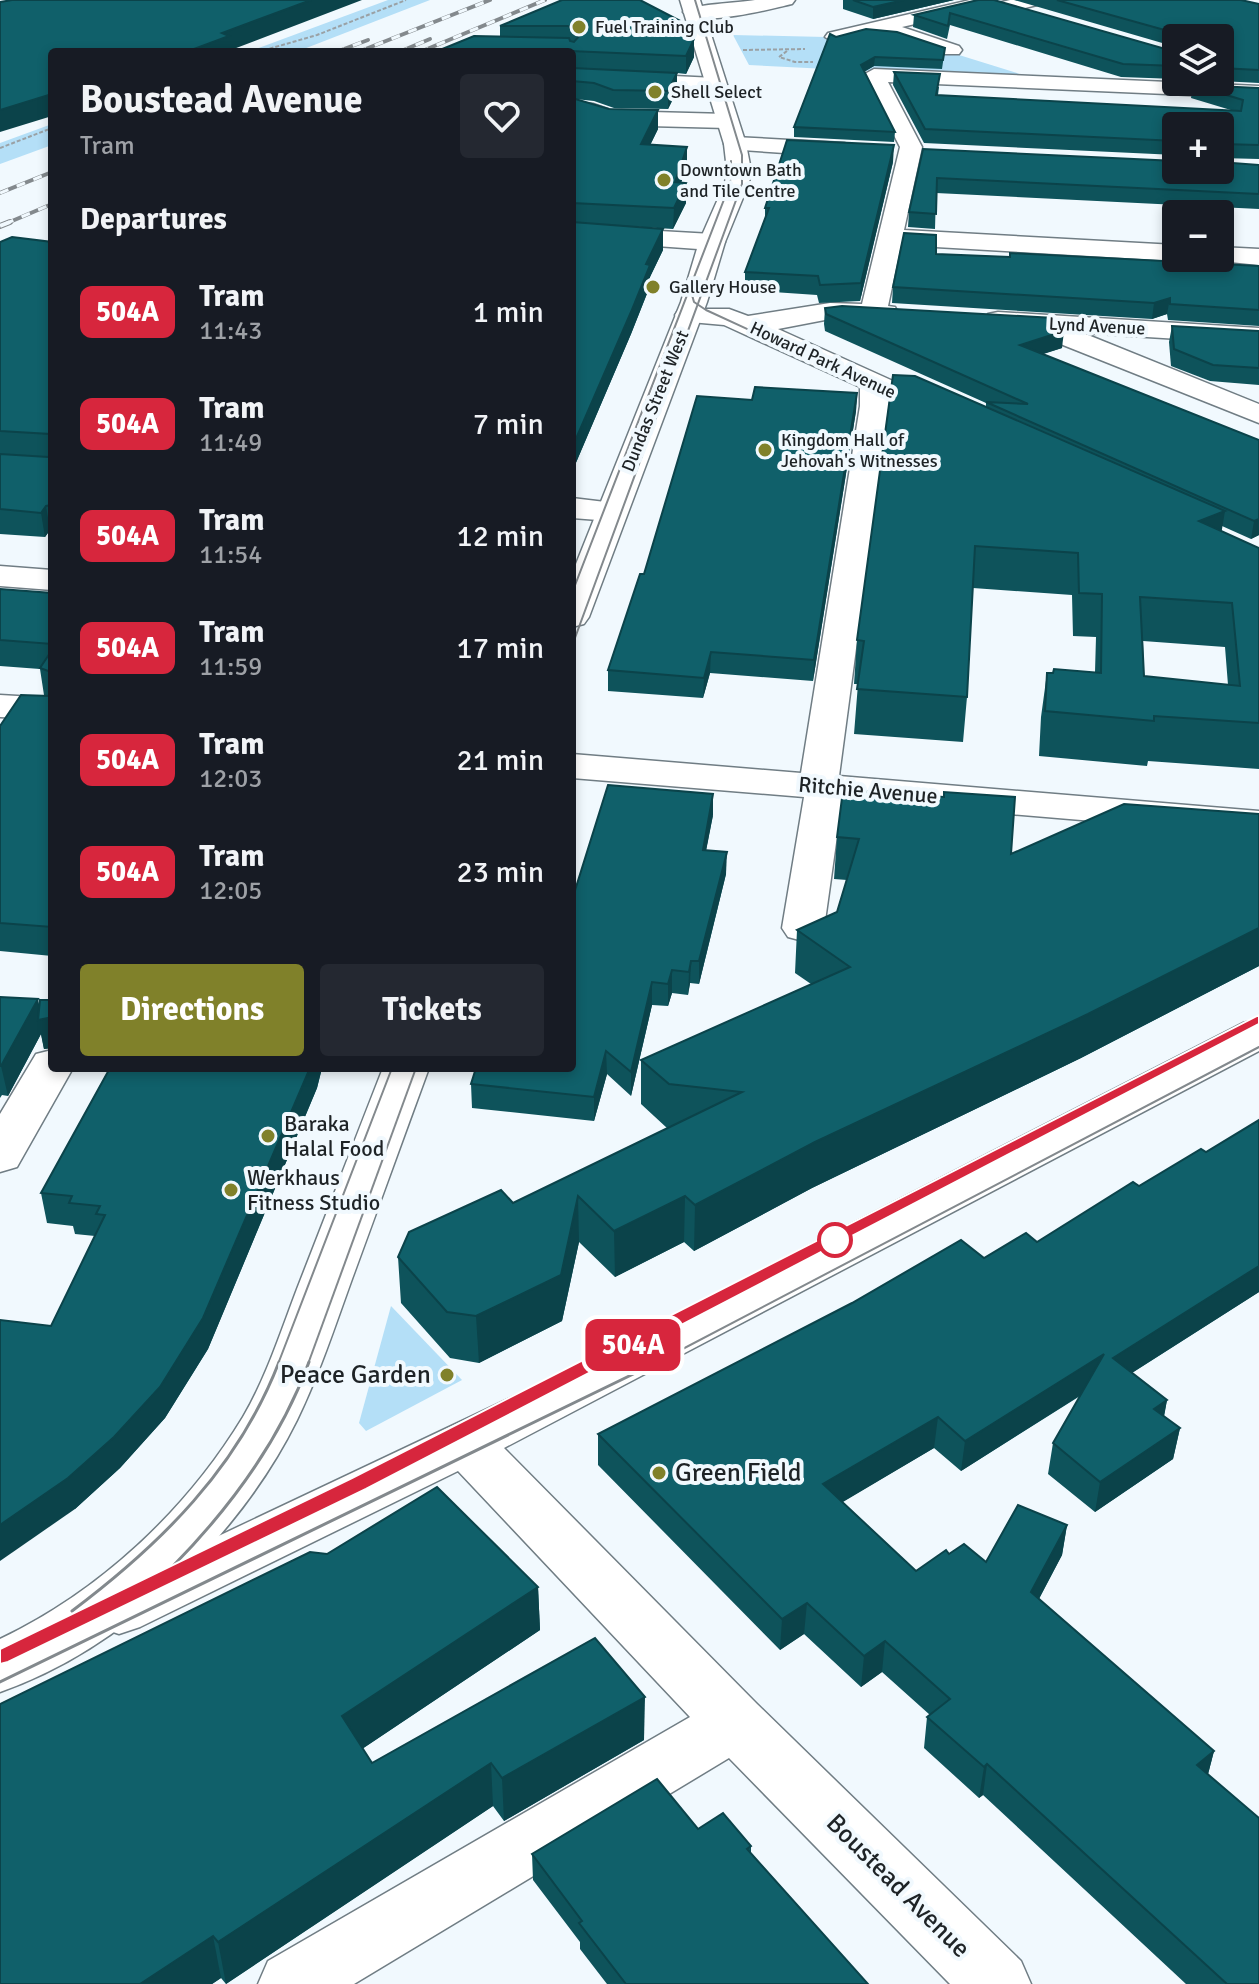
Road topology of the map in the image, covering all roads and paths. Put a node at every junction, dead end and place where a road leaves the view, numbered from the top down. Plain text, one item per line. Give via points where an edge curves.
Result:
1 (406, 0) edge
2 (785, 0) edge
3 (1034, 0) edge
4 (991, 3) edge
5 (692, 6) edge
6 (1048, 19) edge
7 (880, 26) junction
8 (835, 37) edge
9 (272, 48) edge
10 (791, 49) dead end
11 (804, 49) dead end
12 (811, 50) dead end
13 (818, 61) edge
14 (576, 77) edge
15 (1050, 82) junction
16 (715, 84) junction
17 (1259, 92) edge
18 (576, 109) edge
19 (727, 121) junction
20 (48, 130) edge
21 (735, 144) junction
22 (0, 148) edge
23 (862, 150) edge
24 (576, 233) edge
25 (892, 237) junction
26 (712, 242) junction
27 (1162, 252) edge
28 (1234, 256) edge
29 (1259, 257) edge
30 (873, 313) junction
31 (689, 315) junction
32 (919, 315) edge
33 (979, 319) edge
34 (745, 324) junction
35 (1054, 324) junction
36 (1259, 336) edge
37 (874, 384) junction
38 (1259, 414) edge
39 (974, 429) edge
40 (576, 508) edge
41 (611, 511) junction
42 (0, 576) edge
43 (48, 580) edge
44 (576, 606) edge
45 (0, 706) edge
46 (48, 709) edge
47 (576, 766) edge
48 (821, 786) junction
49 (1259, 823) edge
50 (803, 928) edge
51 (1250, 1048) edge
52 (48, 1071) edge
53 (404, 1072) edge
54 (0, 1156) edge
55 (466, 1444) junction
56 (62, 1637) junction
57 (0, 1667) edge
58 (735, 1723) junction
59 (292, 1984) edge
60 (997, 1984) edge

1 - 9 path
2 - 5 street via 728,11
3 - 4 street
4 - 6 street
4 - 7 street
5 - 16 street, Dundas Street West
7 - 8 street
7 - 15 street
10 - 13 path via 779,57
11 - 12 path
14 - 16 street
15 - 17 street
15 - 25 street via 874,75 911,147
16 - 19 street, Dundas Street West
18 - 19 street via 609,118
19 - 21 street, Dundas Street West
20 - 22 path
21 - 23 street
21 - 26 street, Dundas Street West via 737,183
24 - 26 street
25 - 27 street
25 - 30 street
26 - 31 street, Dundas Street West
28 - 29 street
30 - 32 street
30 - 34 street via 830,311
31 - 34 street, Howard Park Avenue via 729,317
31 - 41 street, Dundas Street West
33 - 35 street, Lynd Avenue
34 - 37 street, Howard Park Avenue
35 - 36 street, Lynd Avenue
35 - 38 street via 1068,337
37 - 39 street, Howard Park Avenue
37 - 48 street
40 - 41 street
41 - 44 street, Dundas Street West
42 - 43 street
45 - 46 street
47 - 48 street, Ritchie Avenue
48 - 49 street, Ritchie Avenue
48 - 50 street
51 - 55 street
52 - 54 street
53 - 56 street via 304,1339 256,1445 186,1535 115,1599
55 - 56 street
55 - 58 street, Boustead Avenue
56 - 57 street
58 - 59 street
58 - 60 street, Boustead Avenue

